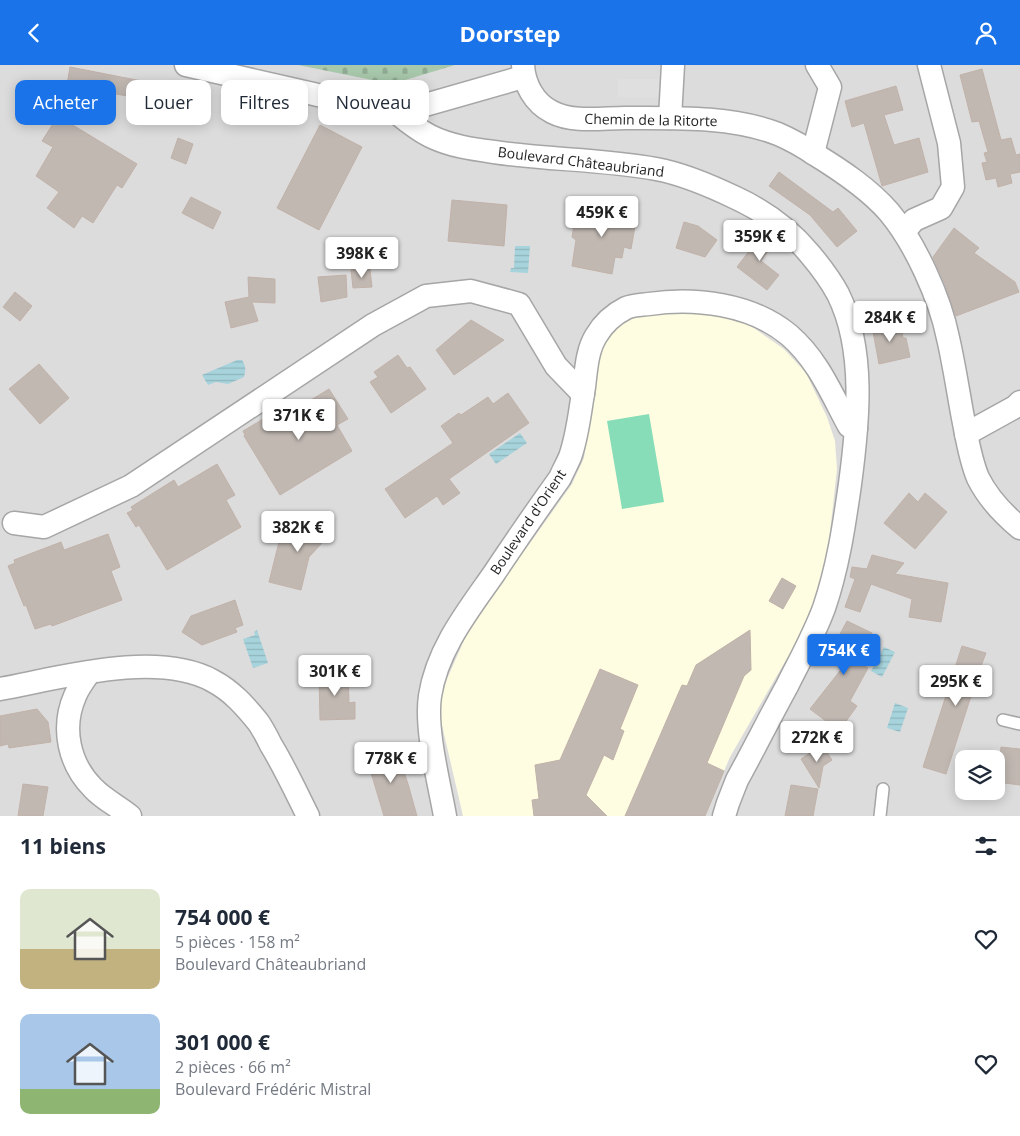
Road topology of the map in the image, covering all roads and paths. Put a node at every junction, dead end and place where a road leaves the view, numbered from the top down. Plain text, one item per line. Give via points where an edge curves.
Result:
1 (186, 65) edge
2 (673, 65) edge
3 (817, 65) edge
4 (930, 65) edge
5 (523, 71) edge
6 (318, 95) edge
7 (429, 102) edge
8 (670, 118) junction
9 (412, 125) edge
10 (813, 153) junction
11 (904, 232) junction
12 (582, 394) junction
13 (1020, 402) edge
14 (856, 427) junction
15 (966, 434) junction
16 (14, 523) dead end
17 (1020, 528) edge
18 (89, 673) junction
19 (0, 689) edge
20 (1002, 720) dead end
21 (1020, 724) edge
22 (883, 789) dead end
23 (130, 816) edge
24 (308, 816) edge
25 (445, 816) edge
26 (724, 816) edge
27 (880, 816) edge

1 - 6 street, Chemin de la Ritorte
2 - 8 street
3 - 10 street via 830,87
4 - 11 street via 949,143 953,187 940,208 914,220
5 - 7 street, Chemin de la Ritorte
5 - 8 street, Chemin de la Ritorte via 535,99 552,112 572,118
8 - 10 street, Chemin de la Ritorte via 749,126 777,134
9 - 14 street, Boulevard Châteaubriand via 458,147 656,169 692,178 753,206 782,225 824,271 846,315 856,375
10 - 11 street, Chemin de la Ritorte via 866,190
11 - 15 street, Chemin de la Ritorte via 934,292 948,335
12 - 14 street, Boulevard d'Orient via 588,357 595,337 607,321 627,308 690,301 746,311 788,334 818,368 848,426
12 - 16 street via 556,366 519,304 471,291 426,296 358,335 131,486 44,527
12 - 25 street, Boulevard d'Orient via 570,458 560,478 463,618 438,668 430,696 429,723
13 - 15 street
14 - 26 street, Boulevard Châteaubriand via 838,558 824,609 737,780
15 - 17 street, Chemin de la Ritorte via 978,478 1004,514
18 - 19 street
18 - 23 street via 75,694 69,712 70,751 94,790
18 - 24 street via 134,667 187,671 212,680 235,695 259,723
20 - 21 lane
22 - 27 lane

